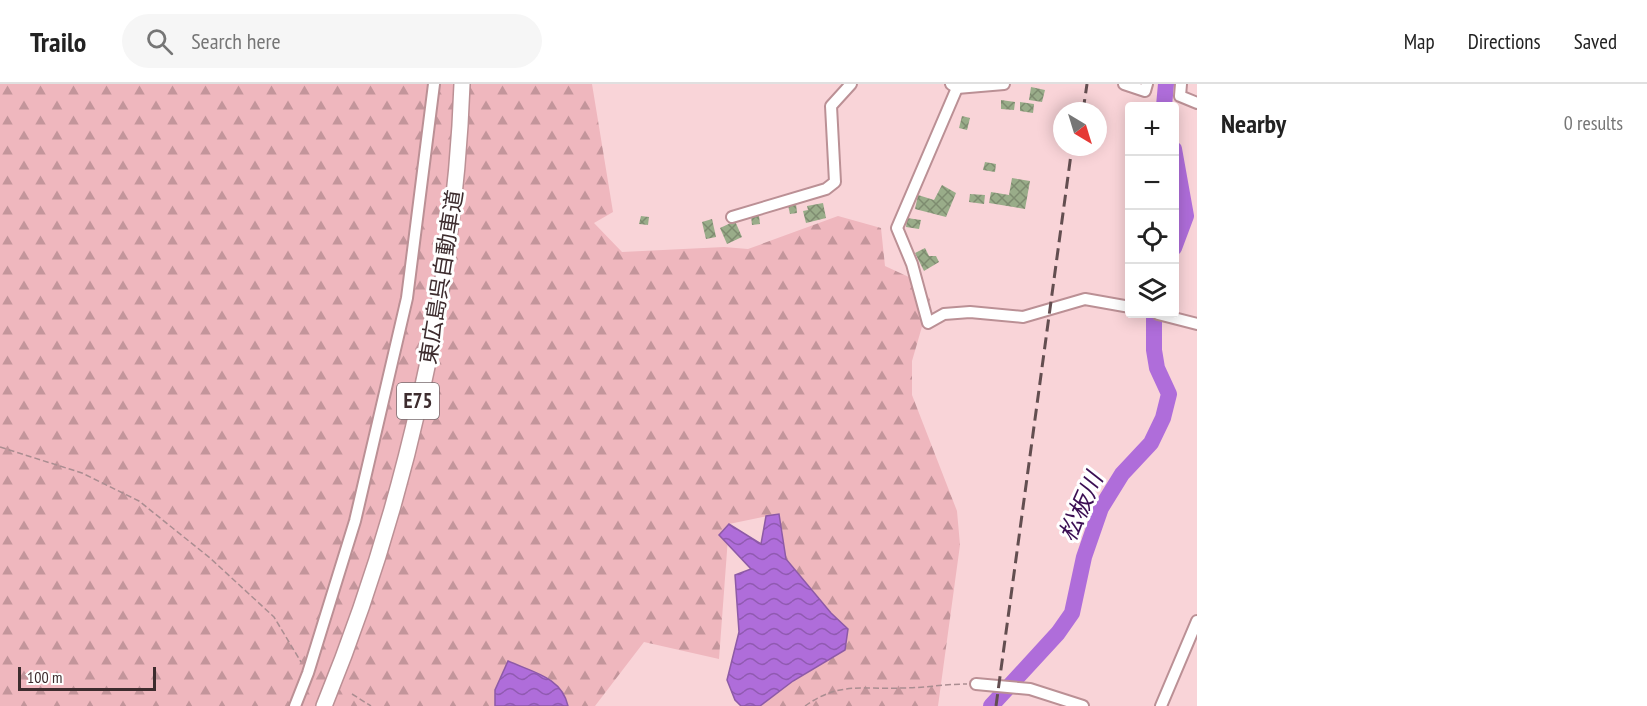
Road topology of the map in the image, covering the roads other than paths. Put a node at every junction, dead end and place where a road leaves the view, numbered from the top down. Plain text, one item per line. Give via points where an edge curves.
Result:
1 (434, 84) edge
2 (462, 84) edge
3 (851, 84) edge
4 (1004, 84) edge
5 (1124, 84) edge
6 (1147, 84) edge
7 (1181, 84) edge
8 (954, 86) edge
9 (1197, 103) edge
10 (732, 217) dead end
11 (1125, 306) edge
12 (1174, 318) edge
13 (1197, 324) edge
14 (1197, 621) edge
15 (976, 684) road end
16 (295, 706) edge
17 (324, 706) edge
18 (1083, 706) edge
19 (1161, 706) edge

1 - 16 street via 407,298 355,521
2 - 17 highway, 東広島呉自動車道 / E75 via 456,190 426,371 377,558
3 - 10 street via 831,106 835,182 826,189
4 - 8 street
5 - 6 street via 1145,91
7 - 9 street via 1180,96
8 - 11 street via 897,228 912,264 928,323 944,314 970,312 1023,316 1085,299
12 - 13 street
14 - 19 street
15 - 18 street via 1030,689

